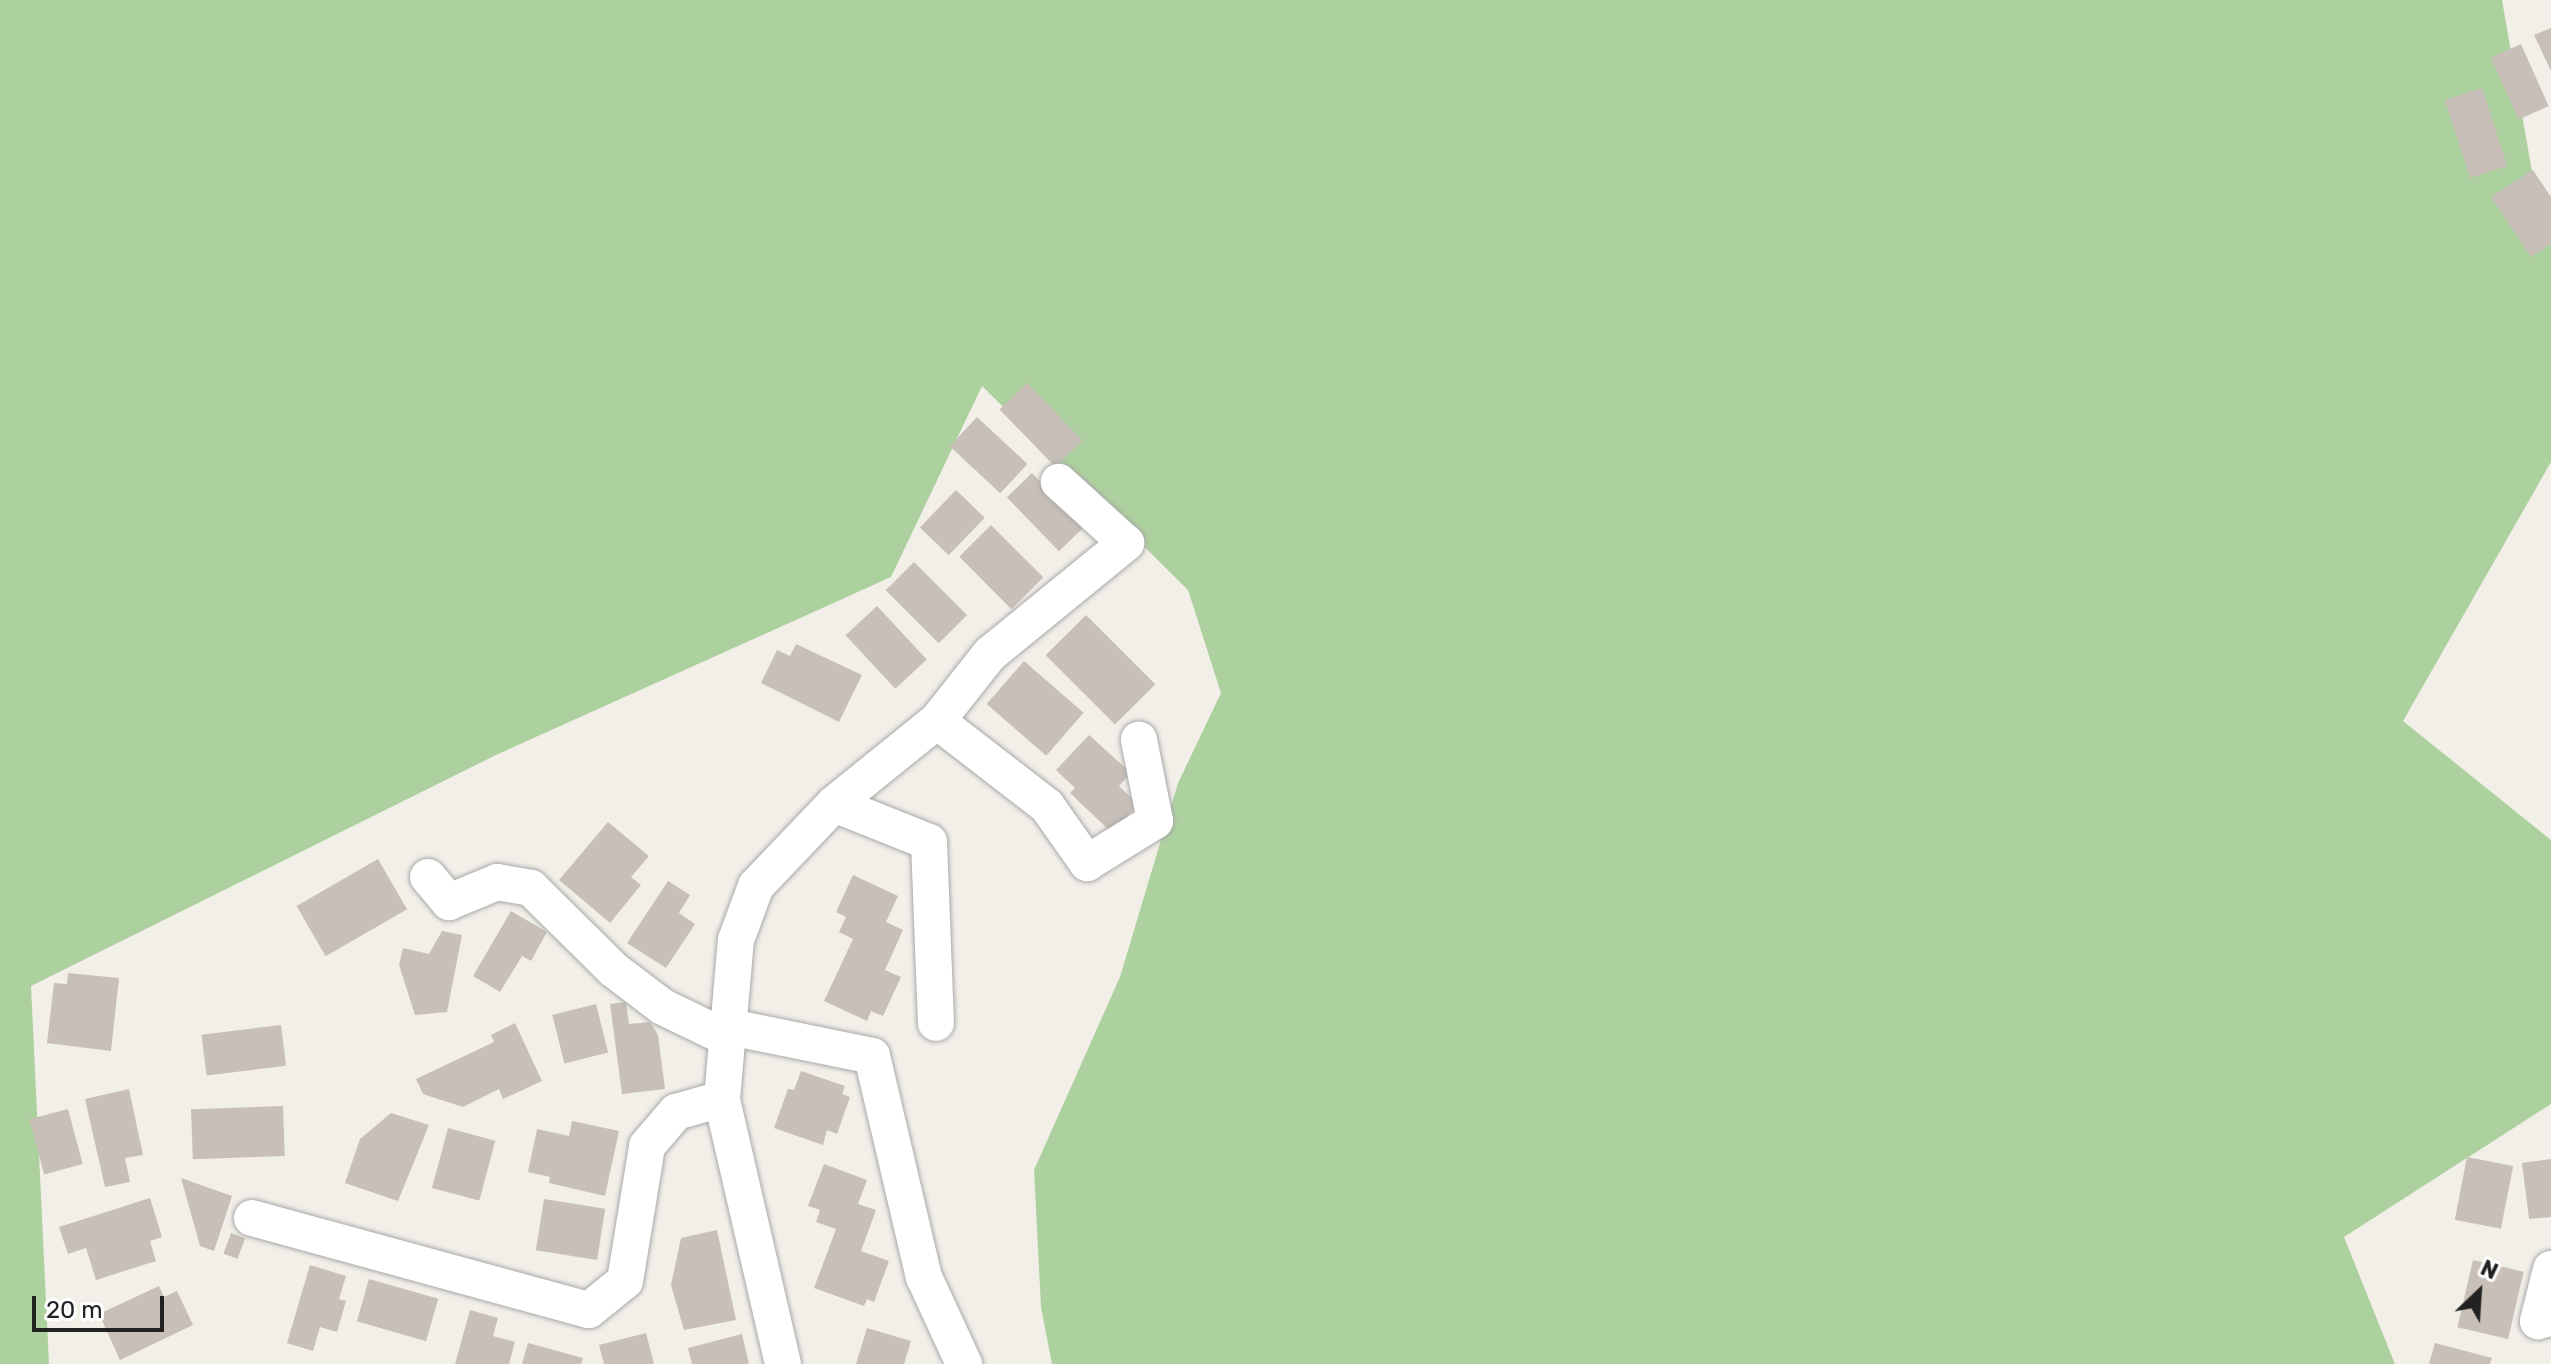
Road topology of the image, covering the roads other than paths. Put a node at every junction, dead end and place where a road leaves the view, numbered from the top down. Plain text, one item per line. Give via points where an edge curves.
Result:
1 (1059, 482) dead end
2 (937, 721) junction
3 (1139, 740) dead end
4 (834, 804) junction
5 (428, 877) dead end
6 (936, 1023) dead end
7 (729, 1033) junction
8 (722, 1099) junction
9 (252, 1218) dead end
10 (2551, 1269) edge
11 (2551, 1318) edge
12 (783, 1364) edge
13 (964, 1364) edge

1 - 2 street via 1126,543 990,654
2 - 3 street via 1047,806 1087,863 1155,821
2 - 4 street
4 - 6 street via 929,842
4 - 7 street via 756,886 736,940
5 - 7 street via 449,902 497,882 531,888 614,970 663,1007
7 - 8 street
7 - 13 street via 872,1056 924,1277
8 - 9 street via 676,1112 647,1146 625,1281 589,1310
8 - 12 street
10 - 11 street via 2538,1321

